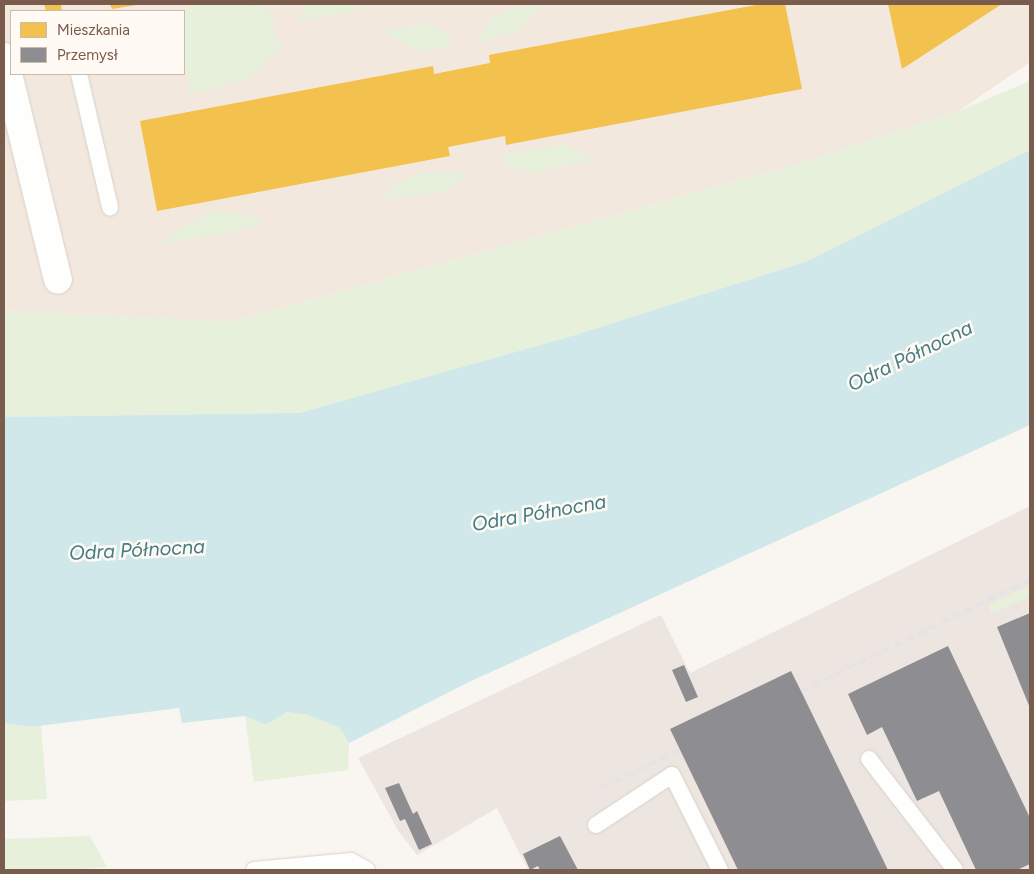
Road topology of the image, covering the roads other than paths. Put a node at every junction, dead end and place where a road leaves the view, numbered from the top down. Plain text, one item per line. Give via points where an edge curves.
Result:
1 (4, 57) edge
2 (79, 75) edge
3 (110, 207) dead end
4 (58, 280) dead end
5 (869, 759) dead end
6 (596, 825) dead end
7 (254, 870) edge
8 (367, 870) edge
9 (720, 870) edge
10 (955, 870) edge

1 - 4 street
2 - 3 lane
5 - 10 lane
6 - 9 lane via 672,775
7 - 8 lane via 351,861

